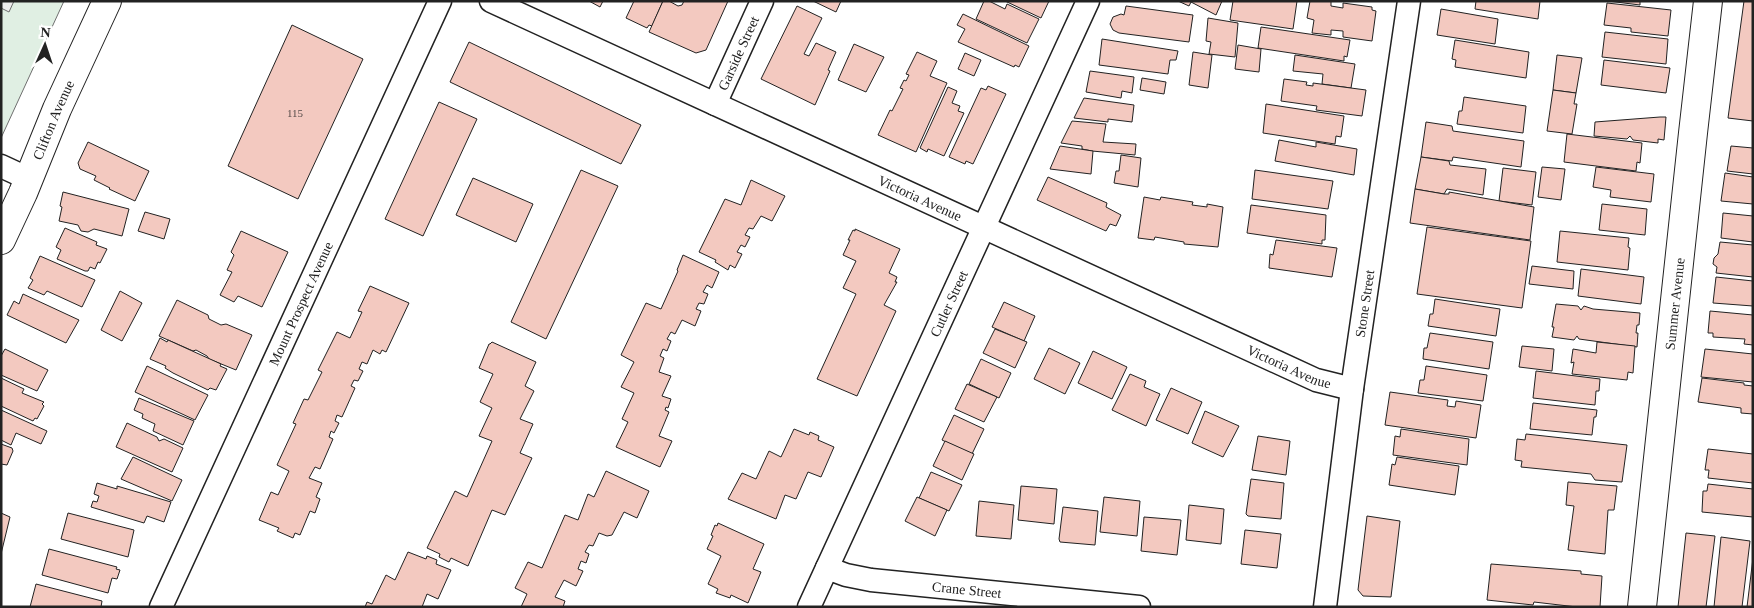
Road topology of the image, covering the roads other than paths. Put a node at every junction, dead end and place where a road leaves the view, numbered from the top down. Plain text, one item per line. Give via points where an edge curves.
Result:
1 (107, 1) edge
2 (440, 1) edge
3 (490, 1) edge
4 (762, 1) edge
5 (1088, 1) edge
6 (1409, 1) edge
7 (1708, 1) edge
8 (715, 104) junction
9 (1, 166) edge
10 (28, 179) junction
11 (984, 228) junction
12 (1, 240) edge
13 (1352, 389) junction
14 (827, 568) junction
15 (162, 607) edge
16 (809, 607) edge
17 (1139, 607) edge
18 (1325, 607) edge
19 (1642, 607) edge

1 - 10 street, Clifton Avenue
2 - 15 street, Mount Prospect Avenue
3 - 8 street, Victoria Avenue
4 - 8 street, Garside Street
5 - 11 street, Cutler Street
6 - 13 street, Stone Street
7 - 19 street, Summer Avenue
8 - 11 street, Victoria Avenue
9 - 10 street
10 - 12 street, Clifton Avenue
11 - 13 street, Victoria Avenue via 1316,380
11 - 14 street, Cutler Street
13 - 18 street, Stone Street
14 - 16 street, Cutler Street
14 - 17 street, Crane Street via 872,580

